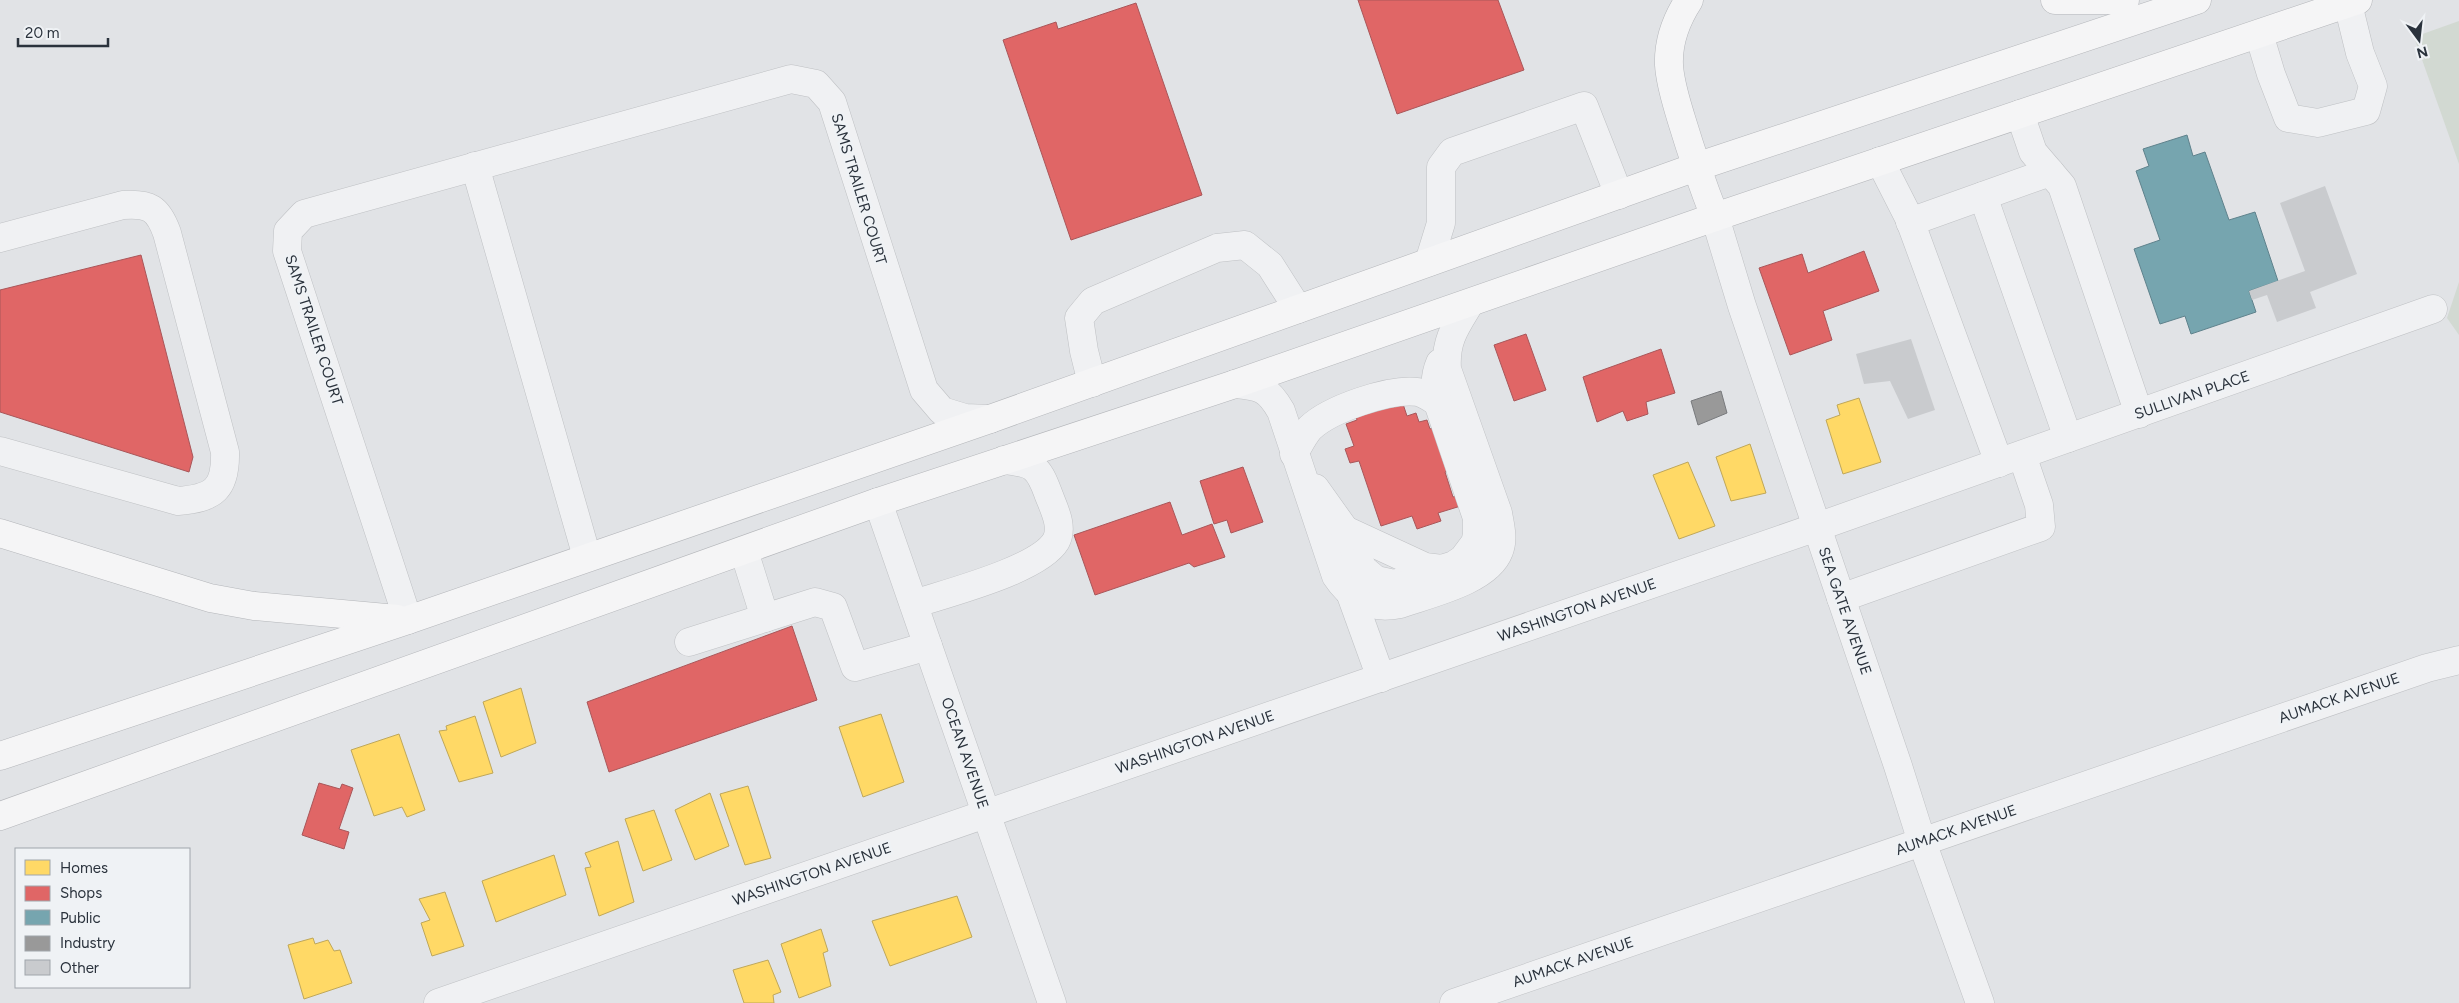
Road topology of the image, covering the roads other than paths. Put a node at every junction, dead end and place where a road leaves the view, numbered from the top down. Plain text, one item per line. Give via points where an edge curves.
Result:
1 (1689, 0) edge
2 (2055, 0) edge
3 (2125, 0) edge
4 (2197, 0) edge
5 (2353, 2) edge
6 (2259, 34) junction
7 (2020, 114) junction
8 (1880, 161) junction
9 (475, 166) junction
10 (1696, 167) junction
11 (2050, 172) junction
12 (1619, 195) junction
13 (1983, 196) junction
14 (1715, 217) junction
15 (1910, 222) junction
16 (0, 238) edge
17 (1429, 262) junction
18 (1470, 303) junction
19 (1298, 309) junction
20 (2433, 309) dead end
21 (1446, 351) junction
22 (1092, 383) junction
23 (1235, 384) junction
24 (1438, 403) junction
25 (2139, 414) junction
26 (990, 419) junction
27 (2068, 438) junction
28 (0, 451) edge
29 (1296, 459) junction
30 (2010, 459) junction
31 (1004, 460) junction
32 (1951, 480) joint
33 (878, 502) junction
34 (1817, 527) junction
35 (0, 534) edge
36 (744, 551) junction
37 (587, 557) junction
38 (1352, 595) junction
39 (1841, 598) junction
40 (914, 604) junction
41 (765, 618) junction
42 (408, 620) junction
43 (689, 642) dead end
44 (928, 646) junction
45 (2459, 660) edge
46 (1381, 678) junction
47 (0, 756) edge
48 (987, 814) junction
49 (0, 816) edge
50 (1922, 842) junction
51 (438, 1003) edge
52 (1052, 1003) edge
53 (1454, 1003) edge
54 (1980, 1003) edge

1 - 10 highway via 1678,16 1669,64 1671,83
2 - 3 highway
4 - 10 highway
5 - 6 highway
5 - 6 street via 2360,53 2373,86 2366,111 2318,123 2288,118
6 - 7 highway
7 - 8 highway
7 - 11 street via 2033,152
8 - 14 highway
8 - 15 street
9 - 26 street, SAMS TRAILER COURT via 791,79 816,84 832,102 924,390 942,411 965,418
9 - 37 street
9 - 42 street, SAMS TRAILER COURT via 304,214 288,231 287,251
10 - 12 highway
10 - 14 highway
11 - 13 street
11 - 25 street via 2062,186
12 - 17 highway
12 - 17 street via 1584,106 1452,152 1441,167 1440,223
13 - 15 street
13 - 27 street
14 - 18 highway
14 - 34 street, SEA GATE AVENUE
15 - 30 street
16 - 28 street via 123,205 138,204 159,214 167,233 225,452 225,472 223,481 209,494 200,499 178,501
17 - 19 highway
18 - 21 street via 1453,330
18 - 23 highway
19 - 22 highway
19 - 22 street via 1270,265 1245,245 1217,248 1092,301 1079,318
20 - 25 street, SULLIVAN PLACE
21 - 24 street via 1436,372
21 - 38 street via 1447,368 1498,513 1502,532 1500,550 1491,566 1474,577 1400,604 1379,606 1362,602
22 - 26 highway
23 - 29 street via 1267,390 1281,411
23 - 31 highway
24 - 29 street via 1422,393 1408,392 1382,396 1333,413 1302,437
24 - 29 street via 1478,528 1475,543 1454,565 1394,584 1371,577 1363,569 1346,530
25 - 27 street, SULLIVAN PLACE
26 - 37 highway
27 - 30 street, SULLIVAN PLACE
29 - 38 street via 1336,576
30 - 32 street, SULLIVAN PLACE
30 - 39 street via 2040,505 2041,527
31 - 33 highway
31 - 40 street via 1035,467 1043,478 1059,527 1056,540 1028,565
32 - 34 street, WASHINGTON AVENUE
33 - 36 highway
33 - 40 street, OCEAN AVENUE
34 - 39 street, SEA GATE AVENUE
34 - 46 street, WASHINGTON AVENUE
35 - 42 highway via 210,598 254,606
36 - 41 street
36 - 49 highway
37 - 42 highway
38 - 46 street
39 - 50 street, SEA GATE AVENUE
40 - 44 street, OCEAN AVENUE
41 - 43 street
41 - 44 street via 815,602 833,607 855,667
42 - 47 highway
44 - 48 street, OCEAN AVENUE
45 - 50 street, AUMACK AVENUE via 2427,668
46 - 48 street, WASHINGTON AVENUE
48 - 51 street, WASHINGTON AVENUE
48 - 52 street, OCEAN AVENUE
50 - 53 street, AUMACK AVENUE
50 - 54 street, SEA GATE AVENUE

